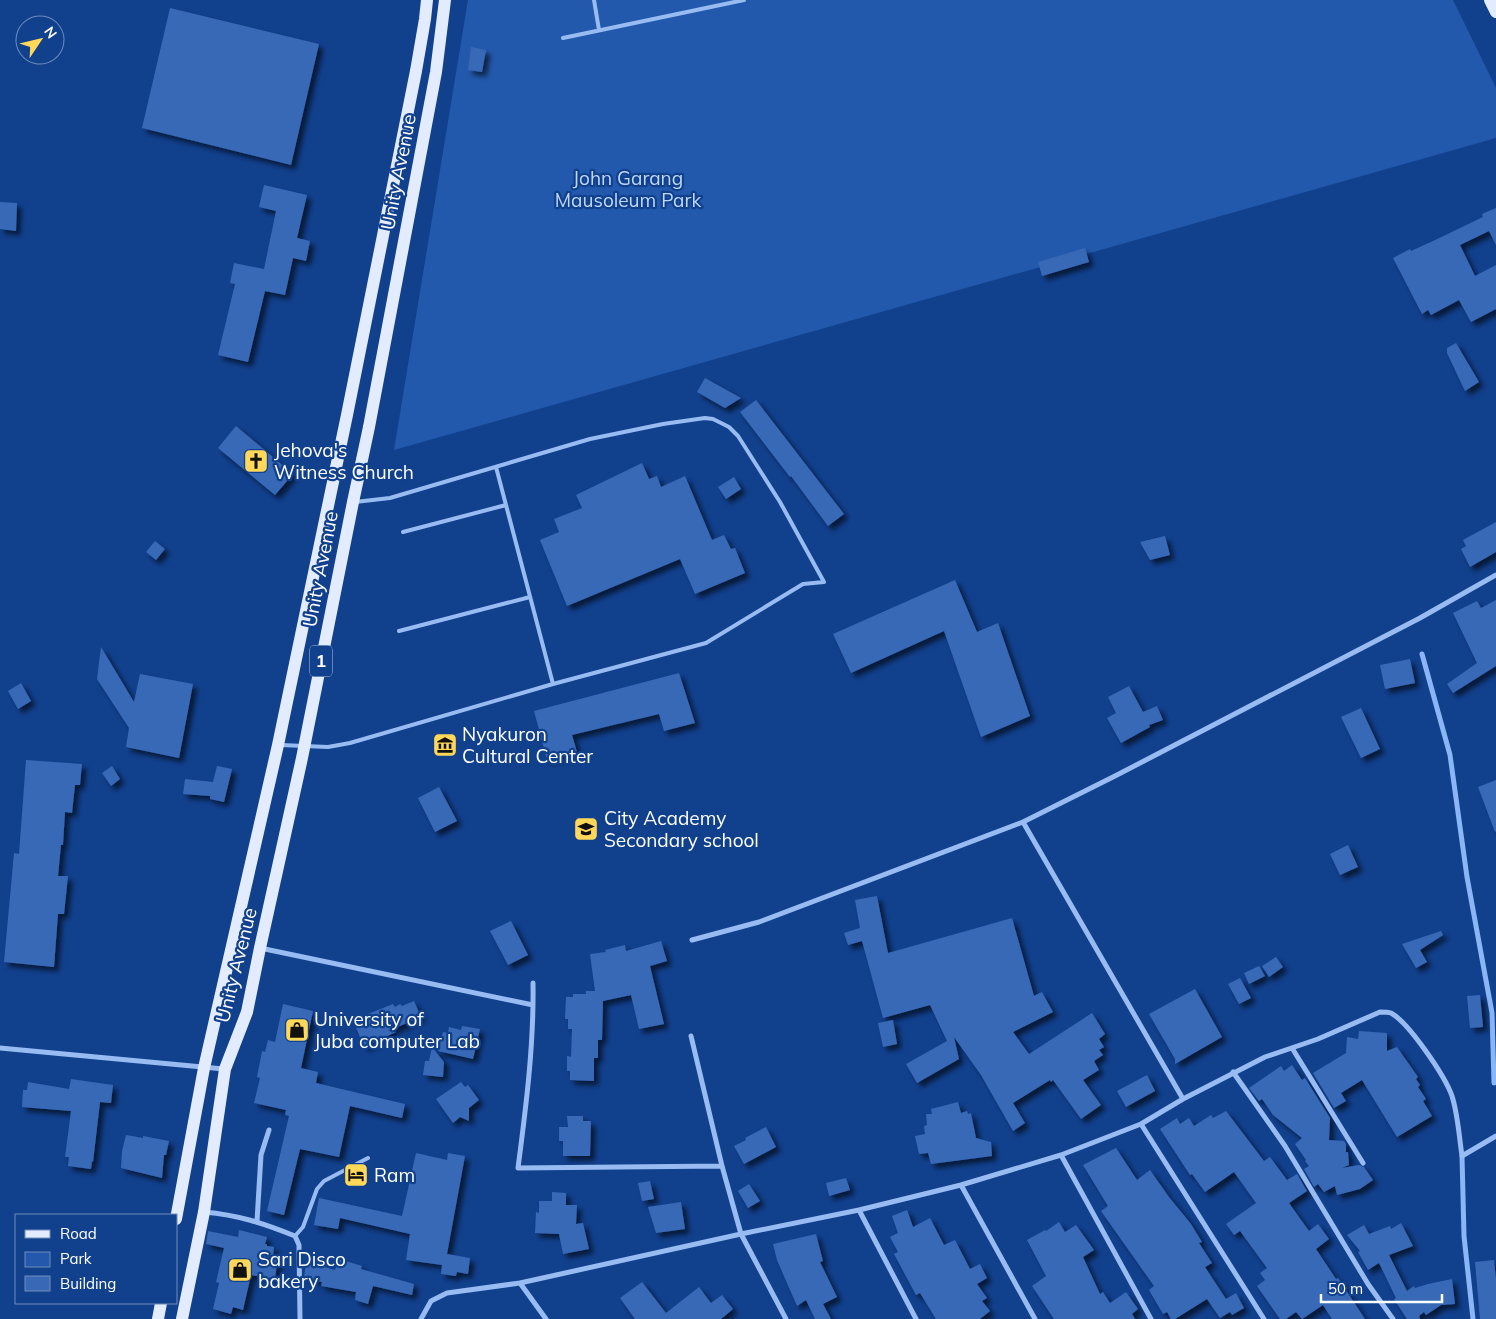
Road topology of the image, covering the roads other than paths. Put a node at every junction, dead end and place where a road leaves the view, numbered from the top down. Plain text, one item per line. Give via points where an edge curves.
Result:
1 (427, 0) edge
2 (445, 0) edge
3 (594, 0) edge
4 (744, 0) edge
5 (1490, 0) edge
6 (1496, 12) edge
7 (599, 30) junction
8 (563, 38) dead end
9 (496, 467) junction
10 (352, 502) junction
11 (506, 505) junction
12 (403, 532) dead end
13 (1496, 574) edge
14 (530, 597) junction
15 (399, 631) dead end
16 (553, 684) junction
17 (278, 745) junction
18 (304, 747) junction
19 (1024, 822) junction
20 (692, 940) dead end
21 (260, 948) junction
22 (532, 983) dead end
23 (533, 1005) junction
24 (691, 1036) dead end
25 (0, 1048) edge
26 (1292, 1048) junction
27 (204, 1068) junction
28 (225, 1069) junction
29 (1234, 1072) junction
30 (1183, 1099) junction
31 (1141, 1124) junction
32 (269, 1130) dead end
33 (1496, 1136) edge
34 (1061, 1155) junction
35 (368, 1158) dead end
36 (1363, 1163) dead end
37 (722, 1166) junction
38 (961, 1185) junction
39 (859, 1210) junction
40 (204, 1212) junction
41 (177, 1214) edge
42 (257, 1221) junction
43 (741, 1234) junction
44 (295, 1236) junction
45 (520, 1283) junction
46 (161, 1304) edge
47 (158, 1319) edge
48 (182, 1319) edge
49 (300, 1319) edge
50 (421, 1319) edge
51 (546, 1319) edge
52 (786, 1319) edge
53 (916, 1319) edge
54 (1035, 1319) edge
55 (1151, 1319) edge
56 (1264, 1319) edge
57 (1393, 1319) edge

1 - 17 main road, Unity Avenue / 1 via 416,71
2 - 10 main road, Unity Avenue / 1 via 436,72 370,427
3 - 7 lane
4 - 7 lane
5 - 6 main road
7 - 8 lane
9 - 10 lane via 390,498
9 - 11 lane
9 - 16 lane via 590,439 663,424 713,419 728,426 738,436 780,502 824,582 803,584 706,643
10 - 18 main road, Unity Avenue / 1
11 - 12 lane
11 - 14 lane
13 - 19 street via 1411,622
14 - 15 lane
14 - 16 lane
16 - 18 lane via 350,743
17 - 18 lane
17 - 27 main road, Unity Avenue / 1
18 - 21 main road, Unity Avenue / 1
19 - 20 street via 759,922
19 - 30 street
21 - 23 street
21 - 28 main road, Unity Avenue / 1 via 247,1012
22 - 23 street
23 - 37 street via 518,1168
24 - 37 street
25 - 27 street
26 - 29 street
26 - 33 street via 1380,1012 1389,1012 1423,1047 1452,1094 1462,1156
26 - 36 street
27 - 28 street
27 - 41 main road, Unity Avenue / 1
28 - 40 main road, Unity Avenue / 1
29 - 30 street
29 - 57 street via 1285,1146 1368,1284
30 - 31 street
31 - 34 street
31 - 56 street
32 - 42 street via 261,1155
34 - 38 street
34 - 55 street
35 - 44 lane via 324,1181 317,1189 303,1227
37 - 43 street
38 - 39 street
38 - 54 street
39 - 43 street
39 - 53 street
40 - 42 street
40 - 48 main road, Unity Avenue / 1
42 - 44 street
43 - 45 street
43 - 52 street
44 - 49 street via 299,1244
45 - 50 street via 447,1293 431,1301
45 - 51 street
46 - 47 main road

